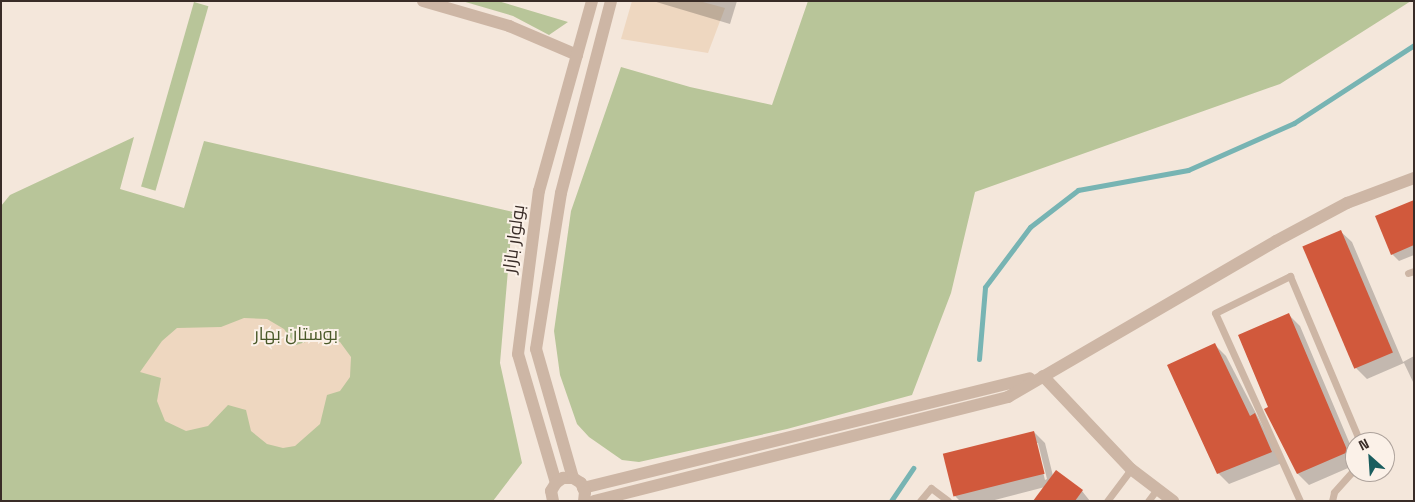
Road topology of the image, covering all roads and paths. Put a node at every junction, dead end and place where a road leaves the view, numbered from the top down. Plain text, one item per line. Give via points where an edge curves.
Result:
1 (423, 1) edge
2 (592, 1) edge
3 (611, 1) edge
4 (577, 56) junction
5 (1414, 178) edge
6 (1043, 376) junction
7 (1356, 432) edge
8 (1131, 469) junction
9 (573, 478) junction
10 (1345, 480) edge
11 (556, 483) junction
12 (583, 488) junction
13 (1157, 489) junction
14 (549, 500) edge
15 (584, 501) edge
16 (594, 501) edge
17 (920, 501) edge
18 (948, 501) edge
19 (1107, 501) edge
20 (1148, 501) edge
21 (1173, 501) edge
22 (1300, 501) edge
23 (1332, 501) edge

1 - 4 street via 509,26
2 - 4 street, بولوار بازار
3 - 9 street via 561,193 536,349
4 - 11 street, بولوار بازار via 538,191 518,354
5 - 6 street via 1347,203
6 - 8 street
6 - 12 street
6 - 16 street via 1008,397
7 - 22 lane via 1290,276 1216,313
8 - 13 street
8 - 19 lane
9 - 11 street via 564,478
9 - 12 street
10 - 23 lane via 1334,492
11 - 14 street
12 - 15 street
13 - 20 lane
13 - 21 street
17 - 18 lane via 931,488

